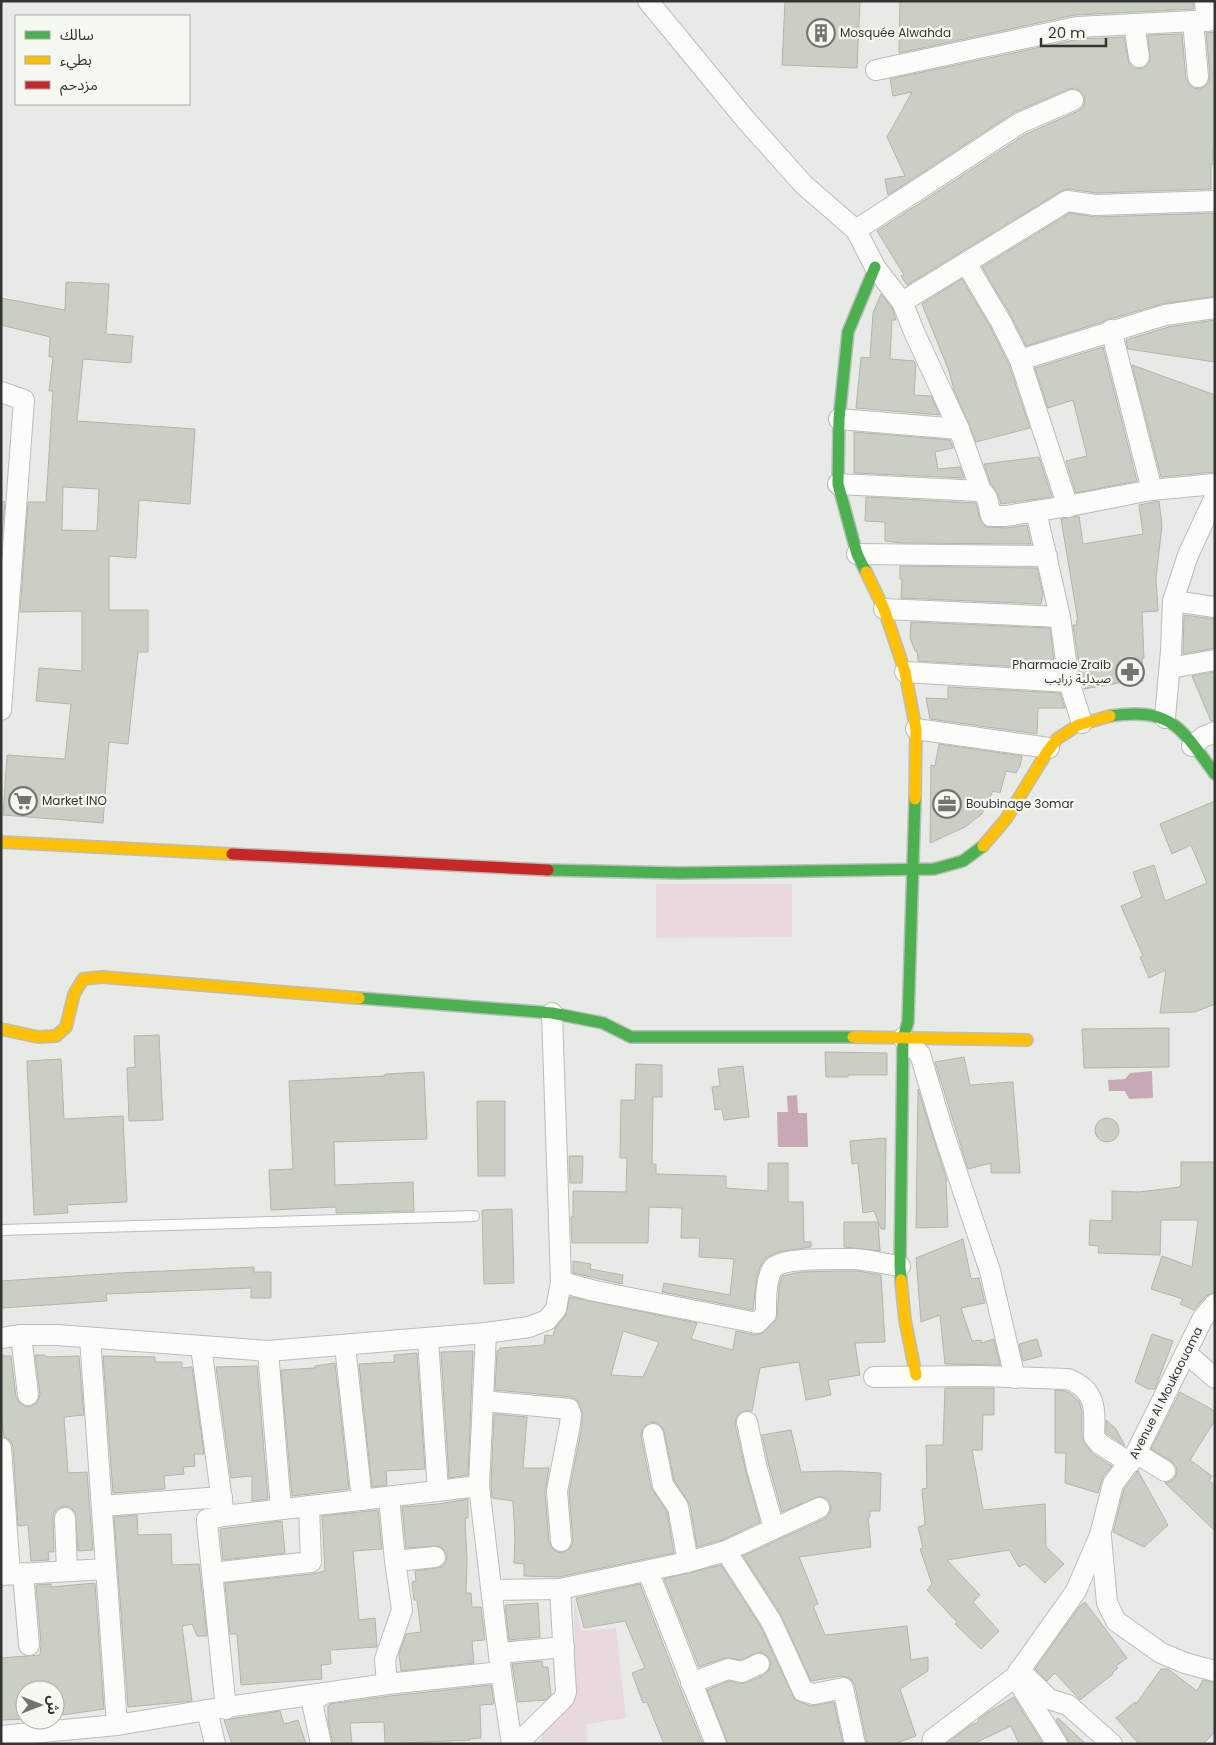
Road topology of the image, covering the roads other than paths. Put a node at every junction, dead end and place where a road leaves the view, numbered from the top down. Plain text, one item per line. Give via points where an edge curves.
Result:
1 (648, 1) edge
2 (1205, 16) edge
3 (1134, 24) junction
4 (1139, 57) dead end
5 (876, 70) dead end
6 (1198, 77) dead end
7 (1073, 100) dead end
8 (1215, 201) edge
9 (856, 230) junction
10 (966, 263) junction
11 (875, 268) junction
12 (902, 302) junction
13 (1215, 308) edge
14 (1111, 330) junction
15 (1020, 360) junction
16 (1, 392) edge
17 (839, 419) junction
18 (958, 429) junction
19 (838, 484) junction
20 (1215, 484) edge
21 (1152, 490) junction
22 (981, 491) junction
23 (1215, 497) edge
24 (1068, 507) junction
25 (1036, 511) junction
26 (857, 554) junction
27 (1047, 556) junction
28 (7, 576) edge
29 (1173, 601) junction
30 (1215, 607) edge
31 (884, 609) junction
32 (1060, 617) junction
33 (1215, 660) edge
34 (1170, 668) junction
35 (905, 672) junction
36 (1069, 682) junction
37 (1, 710) edge
38 (1165, 718) junction
39 (1082, 723) junction
40 (916, 729) junction
41 (1215, 732) edge
42 (1192, 746) junction
43 (1049, 748) junction
44 (1215, 774) edge
45 (1, 842) edge
46 (914, 870) junction
47 (552, 1013) junction
48 (1, 1030) edge
49 (903, 1038) junction
50 (1027, 1040) dead end
51 (474, 1216) dead end
52 (1, 1230) edge
53 (900, 1266) junction
54 (561, 1282) junction
55 (1215, 1304) edge
56 (486, 1333) junction
57 (11, 1337) edge
58 (90, 1338) junction
59 (428, 1338) junction
60 (345, 1346) junction
61 (201, 1347) junction
62 (268, 1351) junction
63 (1186, 1353) junction
64 (916, 1376) junction
65 (874, 1377) dead end
66 (1015, 1378) junction
67 (1215, 1378) edge
68 (28, 1395) dead end
69 (483, 1401) junction
70 (747, 1422) dead end
71 (653, 1434) dead end
72 (1, 1448) edge
73 (1133, 1458) junction
74 (1165, 1471) dead end
75 (479, 1486) junction
76 (438, 1491) junction
77 (389, 1497) junction
78 (362, 1500) junction
79 (102, 1506) junction
80 (309, 1506) junction
81 (223, 1507) junction
82 (819, 1508) dead end
83 (281, 1509) junction
84 (64, 1518) dead end
85 (774, 1528) junction
86 (1100, 1535) junction
87 (561, 1541) dead end
88 (726, 1551) junction
89 (435, 1557) dead end
90 (395, 1561) junction
91 (688, 1562) junction
92 (106, 1569) junction
93 (67, 1571) junction
94 (648, 1571) junction
95 (212, 1573) junction
96 (11, 1574) edge
97 (560, 1589) junction
98 (492, 1590) junction
99 (29, 1645) dead end
100 (564, 1647) junction
101 (500, 1663) junction
102 (759, 1664) dead end
103 (1215, 1671) edge
104 (1017, 1674) junction
105 (387, 1684) junction
106 (691, 1684) junction
107 (325, 1693) junction
108 (216, 1710) junction
109 (117, 1725) junction
110 (1, 1736) edge
111 (215, 1744) edge
112 (321, 1744) edge
113 (512, 1744) edge
114 (517, 1744) edge
115 (716, 1744) edge
116 (855, 1744) edge
117 (932, 1744) edge
118 (1057, 1744) edge
119 (1112, 1744) edge

1 - 9 street via 804,185
2 - 3 street
2 - 6 street
3 - 4 street
3 - 5 street via 1077,27
7 - 9 street via 1020,123
8 - 10 street via 1096,205 1067,202
9 - 11 street
10 - 12 street
10 - 15 street
11 - 12 street
11 - 17 street via 848,332
12 - 18 street
13 - 14 street via 1165,315
14 - 15 street
14 - 21 street
15 - 24 street
16 - 28 street via 24,400
17 - 18 street
17 - 19 street
18 - 22 street
19 - 22 street
19 - 26 street
20 - 21 street
21 - 24 street
22 - 25 street via 989,502 991,516
23 - 29 street via 1188,555
24 - 25 street
25 - 27 street
26 - 27 street
26 - 31 street
27 - 32 street
28 - 37 street
29 - 30 street
29 - 34 street
31 - 32 street
31 - 35 street
32 - 36 street
33 - 34 street
34 - 38 street
35 - 36 street
35 - 40 street
36 - 39 street
38 - 39 street via 1126,713
38 - 42 street
39 - 43 street via 1065,732
40 - 43 street
40 - 46 street
41 - 42 street via 1203,736
42 - 44 street
43 - 46 street via 1001,827 982,848 963,861 934,869
45 - 46 street via 525,870 679,873
46 - 49 street via 908,1022
47 - 48 street via 102,977 83,979 74,994 66,1027 56,1036 38,1037
47 - 49 street via 602,1023 631,1037
47 - 54 street
49 - 50 street
49 - 53 street
49 - 66 street via 920,1054 990,1271
51 - 52 lane
53 - 54 street via 854,1259 798,1260 776,1265 769,1280 766,1314 757,1323
53 - 64 street via 905,1320
54 - 56 street via 556,1309 546,1320 529,1327
55 - 63 street, Avenue Al Moukaouama via 1203,1318
56 - 59 street
56 - 69 street
57 - 58 street via 57,1335
57 - 68 street
58 - 61 street
58 - 79 street
59 - 60 street
59 - 76 street
60 - 62 street
60 - 78 street
61 - 62 street
61 - 81 street
62 - 83 street
63 - 67 street
63 - 73 street, Avenue Al Moukaouama
64 - 65 street
64 - 66 street
66 - 73 street via 1068,1379 1078,1383 1094,1402 1094,1437 1100,1444
69 - 75 street
69 - 87 street via 569,1409 572,1414 557,1492
70 - 85 street
71 - 91 street via 663,1485 678,1507
72 - 96 street
73 - 74 street
73 - 86 street, Avenue Al Moukaouama via 1113,1484
75 - 76 street
75 - 98 street
76 - 77 street
77 - 78 street
77 - 90 street
78 - 80 street
79 - 81 street
79 - 92 street
80 - 83 street
80 - 95 street via 311,1562
81 - 83 street
81 - 95 street via 207,1519
82 - 85 street
84 - 93 street
85 - 88 street
86 - 103 street via 1107,1604 1116,1621 1161,1653 1185,1664
86 - 104 street, Avenue Al Moukaouama via 1076,1591
88 - 91 street
88 - 116 street via 771,1621 803,1691 814,1694 843,1688
89 - 90 street
90 - 105 street via 402,1610 385,1659
91 - 94 street
92 - 93 street
92 - 109 street
93 - 96 street
94 - 97 street
94 - 106 street
95 - 108 street
96 - 99 street
97 - 98 street
97 - 100 street
98 - 101 street
100 - 101 street
100 - 114 street via 564,1698
101 - 105 street
101 - 113 street
102 - 106 street via 742,1672 728,1669
104 - 117 street, Avenue Al Moukaouama
104 - 118 street
104 - 119 street via 1049,1699 1068,1705
105 - 107 street
106 - 115 street
107 - 108 street
107 - 112 street via 312,1702
108 - 109 street
108 - 111 street
109 - 110 street

